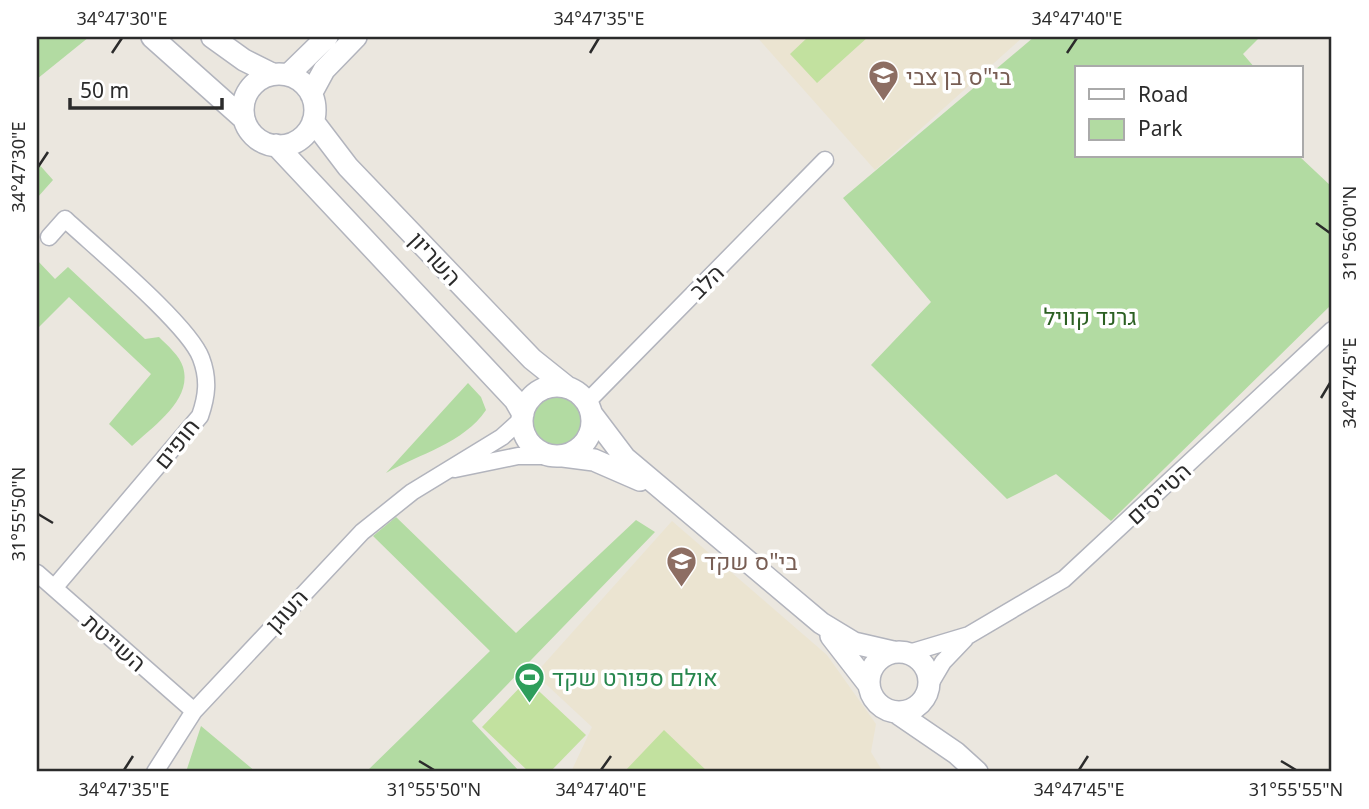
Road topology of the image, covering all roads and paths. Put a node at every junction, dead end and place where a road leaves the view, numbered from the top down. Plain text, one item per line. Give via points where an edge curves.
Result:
1 (152, 37) edge
2 (212, 37) edge
3 (327, 37) edge
4 (356, 37) edge
5 (280, 74) junction
6 (311, 94) junction
7 (244, 119) junction
8 (313, 121) junction
9 (276, 145) junction
10 (825, 160) dead end
11 (49, 237) dead end
12 (1332, 330) edge
13 (567, 387) junction
14 (589, 408) junction
15 (522, 416) junction
16 (557, 456) junction
17 (442, 472) junction
18 (663, 491) junction
19 (37, 573) edge
20 (54, 589) junction
21 (821, 623) junction
22 (969, 635) junction
23 (901, 653) junction
24 (869, 685) junction
25 (928, 690) junction
26 (194, 711) junction
27 (896, 712) junction
28 (956, 753) junction
29 (155, 772) edge
30 (977, 772) edge

1 - 7 street
2 - 5 street via 244,60
3 - 5 street
4 - 6 street via 324,70
5 - 6 street via 298,79
5 - 7 street via 251,87 243,102
6 - 8 street
7 - 9 street via 256,137
8 - 9 street via 299,140
8 - 13 street, השריון via 348,167 532,359
9 - 15 street, השריון via 514,400
10 - 14 street, הלב
11 - 20 street, חופים via 65,219 160,309 194,344 207,388 200,416
12 - 22 street, הטייסים via 1082,564 1043,594
13 - 14 street
13 - 15 street via 539,390
14 - 16 street via 591,430 586,441 574,453
14 - 18 street via 625,458
15 - 16 street via 530,443
15 - 17 street, העוגן via 508,433
16 - 17 street, העוגן via 518,456
16 - 18 street via 594,460
17 - 26 street, העוגן via 362,532
18 - 21 street
19 - 20 street, השייטת
20 - 26 street, השייטת
21 - 23 street via 854,643
21 - 24 street
22 - 23 street, הטייסים
22 - 25 street, הטייסים via 943,662
23 - 24 street via 875,664
23 - 25 street via 925,667
24 - 27 street via 878,703
25 - 27 street via 914,709
25 - 28 street via 932,718
26 - 29 street, העוגן
27 - 28 street
28 - 30 street

